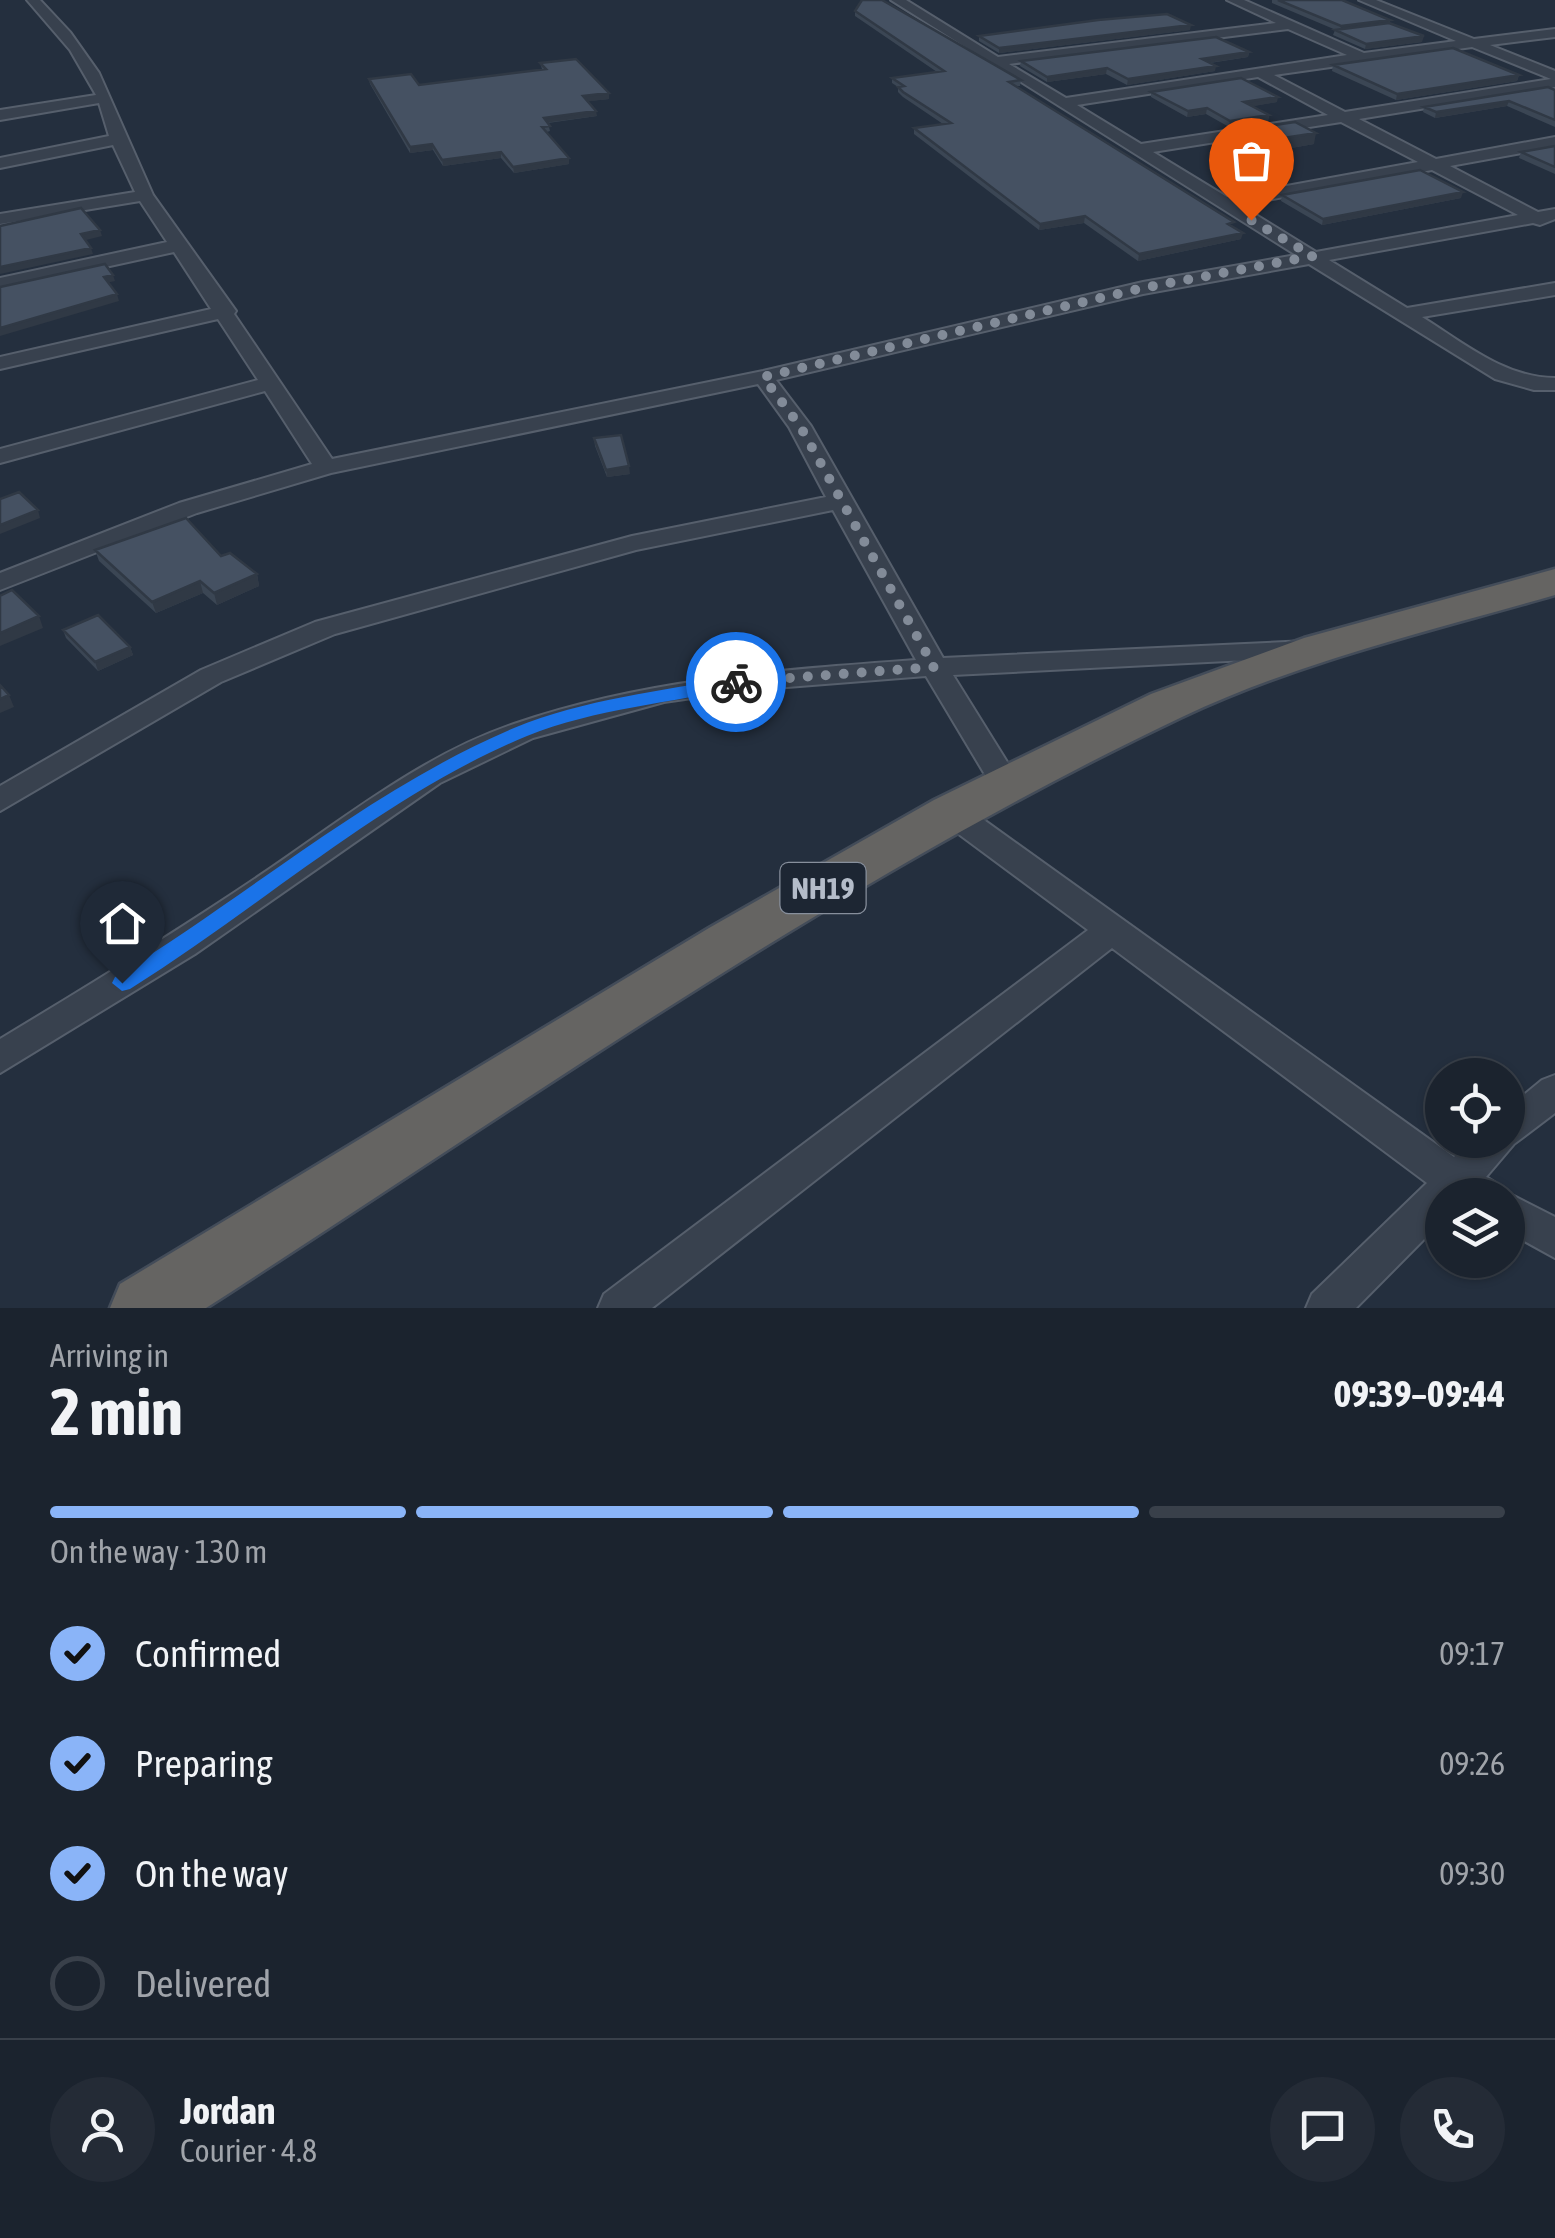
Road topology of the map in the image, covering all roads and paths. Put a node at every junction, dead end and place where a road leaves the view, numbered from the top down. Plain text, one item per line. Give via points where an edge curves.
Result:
1 (34, 0) edge
2 (897, 0) edge
3 (1233, 0) edge
4 (1366, 0) edge
5 (1290, 24) junction
6 (1555, 33) edge
7 (1473, 44) junction
8 (1362, 57) junction
9 (996, 61) junction
10 (1262, 74) junction
11 (1555, 76) edge
12 (1555, 84) edge
13 (104, 98) junction
14 (1063, 104) junction
15 (0, 115) edge
16 (1346, 116) junction
17 (118, 138) junction
18 (1555, 142) edge
19 (1140, 149) junction
20 (0, 163) edge
21 (1435, 164) junction
22 (145, 195) junction
23 (1224, 203) junction
24 (1555, 214) edge
25 (1534, 217) junction
26 (0, 219) edge
27 (1555, 228) edge
28 (180, 245) junction
29 (1313, 256) junction
30 (0, 284) edge
31 (1555, 289) edge
32 (226, 311) junction
33 (1405, 314) junction
34 (0, 363) edge
35 (763, 377) junction
36 (270, 384) junction
37 (1555, 384) edge
38 (0, 456) edge
39 (326, 467) junction
40 (840, 501) junction
41 (0, 582) edge
42 (1555, 582) edge
43 (1320, 648) junction
44 (934, 667) junction
45 (1007, 786) junction
46 (0, 800) edge
47 (952, 813) junction
48 (1112, 930) junction
49 (0, 1058) edge
50 (1555, 1091) edge
51 (1525, 1116) edge
52 (1454, 1178) edge
53 (1525, 1221) edge
54 (1425, 1223) edge
55 (1555, 1238) edge
56 (145, 1308) edge
57 (619, 1308) edge
58 (1327, 1308) edge

1 - 13 street via 68,35
2 - 9 street
3 - 5 street
4 - 7 street
5 - 8 street
5 - 9 street
6 - 7 street
7 - 8 street
7 - 11 street
8 - 10 street
9 - 14 street
10 - 14 street
10 - 16 street
12 - 16 street
13 - 15 street
13 - 17 street
14 - 19 street
16 - 19 street
16 - 21 street
17 - 20 street
17 - 22 street
18 - 21 street
19 - 23 street
21 - 23 street
21 - 25 street
22 - 26 street
22 - 28 street
23 - 29 street
24 - 25 street
25 - 27 street
25 - 29 street
28 - 30 street
28 - 32 street
29 - 33 street
29 - 35 street via 1143,288
31 - 33 street
32 - 34 street
32 - 36 street
33 - 37 street via 1502,375
35 - 39 street
35 - 40 street via 800,426
36 - 38 street
36 - 39 street
39 - 41 street via 188,508
40 - 44 street
40 - 46 street via 632,543 326,628 211,676
42 - 43 highway, NH19
43 - 44 street
43 - 45 highway, NH19 via 1168,705
44 - 45 street
44 - 49 street via 663,693 523,731 429,776 184,945
45 - 47 highway, NH19
47 - 48 street
47 - 56 highway, NH19 via 729,943
48 - 52 street
48 - 57 street
50 - 51 street
53 - 55 street
54 - 58 street

